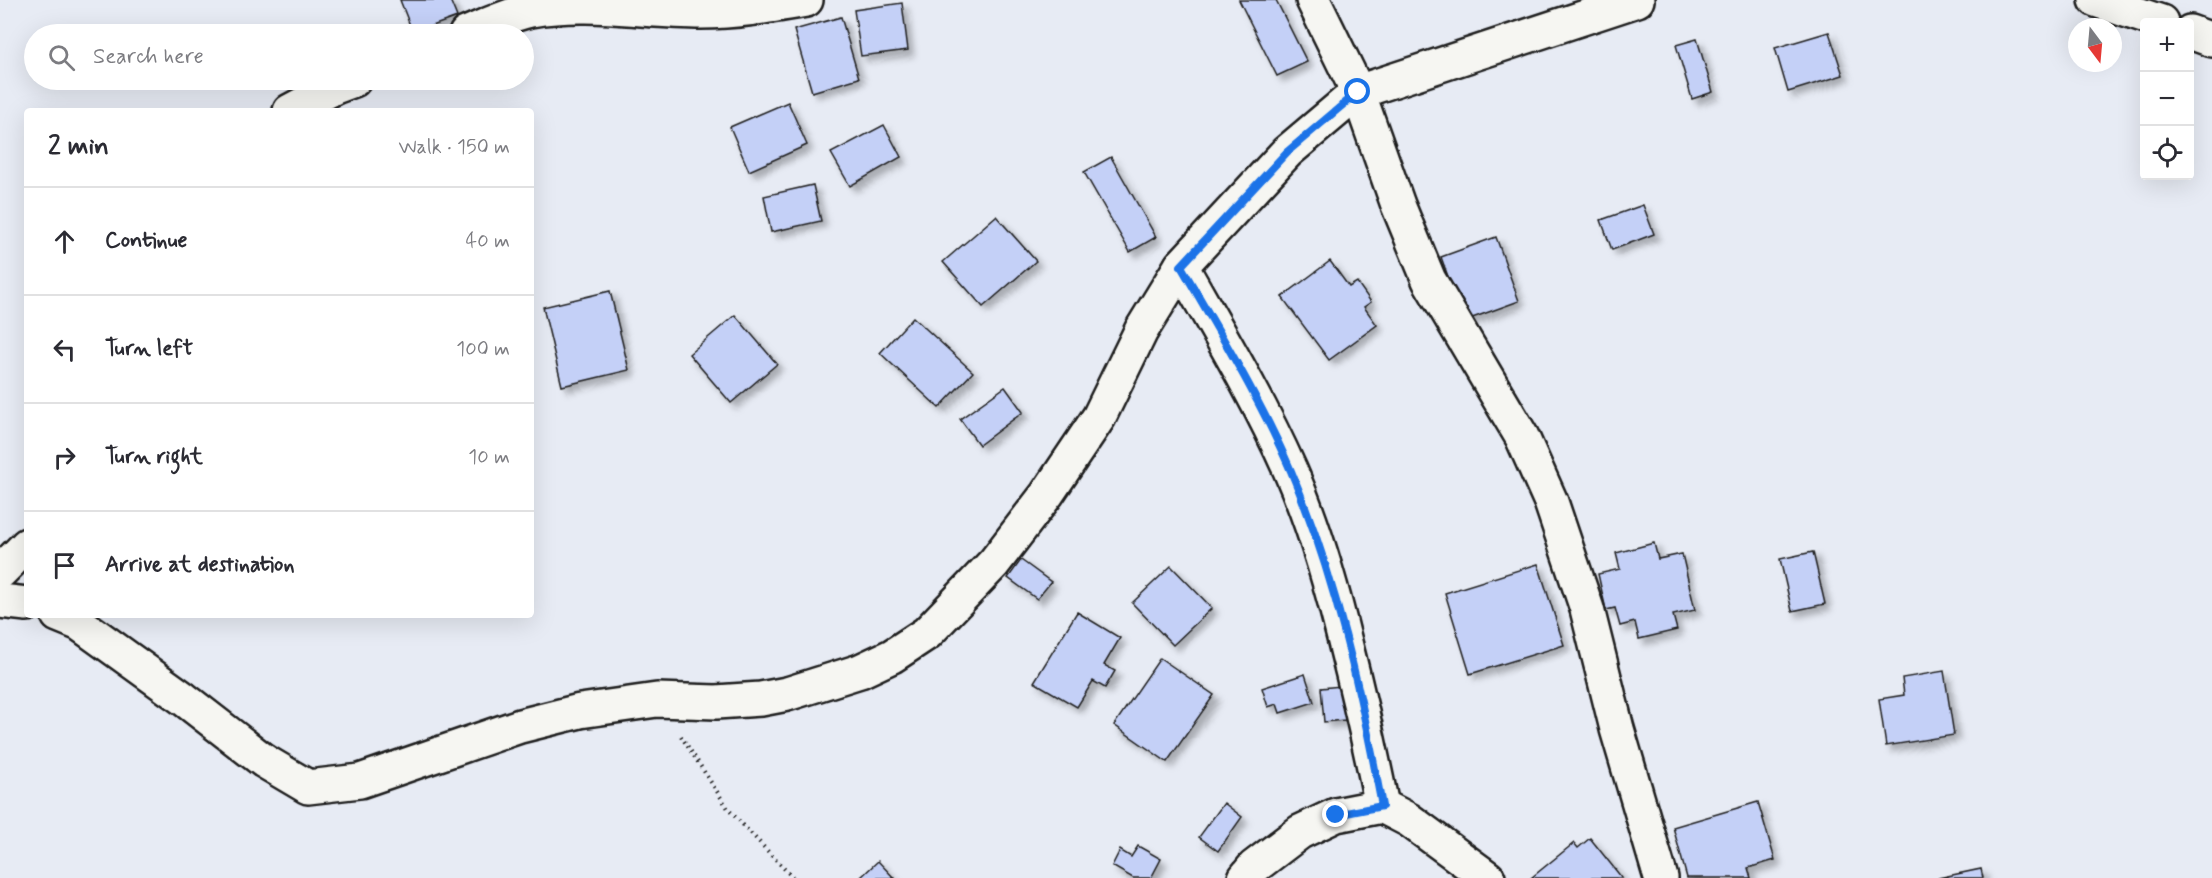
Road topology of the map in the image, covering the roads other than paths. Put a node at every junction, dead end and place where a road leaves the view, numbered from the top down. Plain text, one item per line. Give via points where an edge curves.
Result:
1 (806, 0) edge
2 (1313, 0) edge
3 (1637, 0) edge
4 (2096, 0) edge
5 (2149, 18) edge
6 (487, 24) edge
7 (2194, 33) edge
8 (2212, 40) edge
9 (329, 90) edge
10 (1358, 92) junction
11 (296, 108) edge
12 (1181, 266) junction
13 (24, 548) edge
14 (0, 572) edge
15 (0, 601) edge
16 (24, 604) edge
17 (65, 618) edge
18 (1382, 806) junction
19 (1245, 878) edge
20 (1488, 878) edge
21 (1661, 878) edge

1 - 6 street via 750,10 700,12 623,7 531,10
2 - 10 street
3 - 10 street
4 - 5 street
7 - 8 street
9 - 11 street
10 - 12 street via 1287,152
10 - 21 street via 1429,279 1522,437 1551,502 1587,609
12 - 17 street via 1141,331 1099,417 994,563 927,633 860,671 761,699 657,700 580,711 520,726 360,781 308,787 264,761 80,624
12 - 18 street via 1251,392 1305,507 1331,586
13 - 14 street
15 - 16 street
18 - 19 street via 1336,815 1300,832
18 - 20 street via 1408,820

